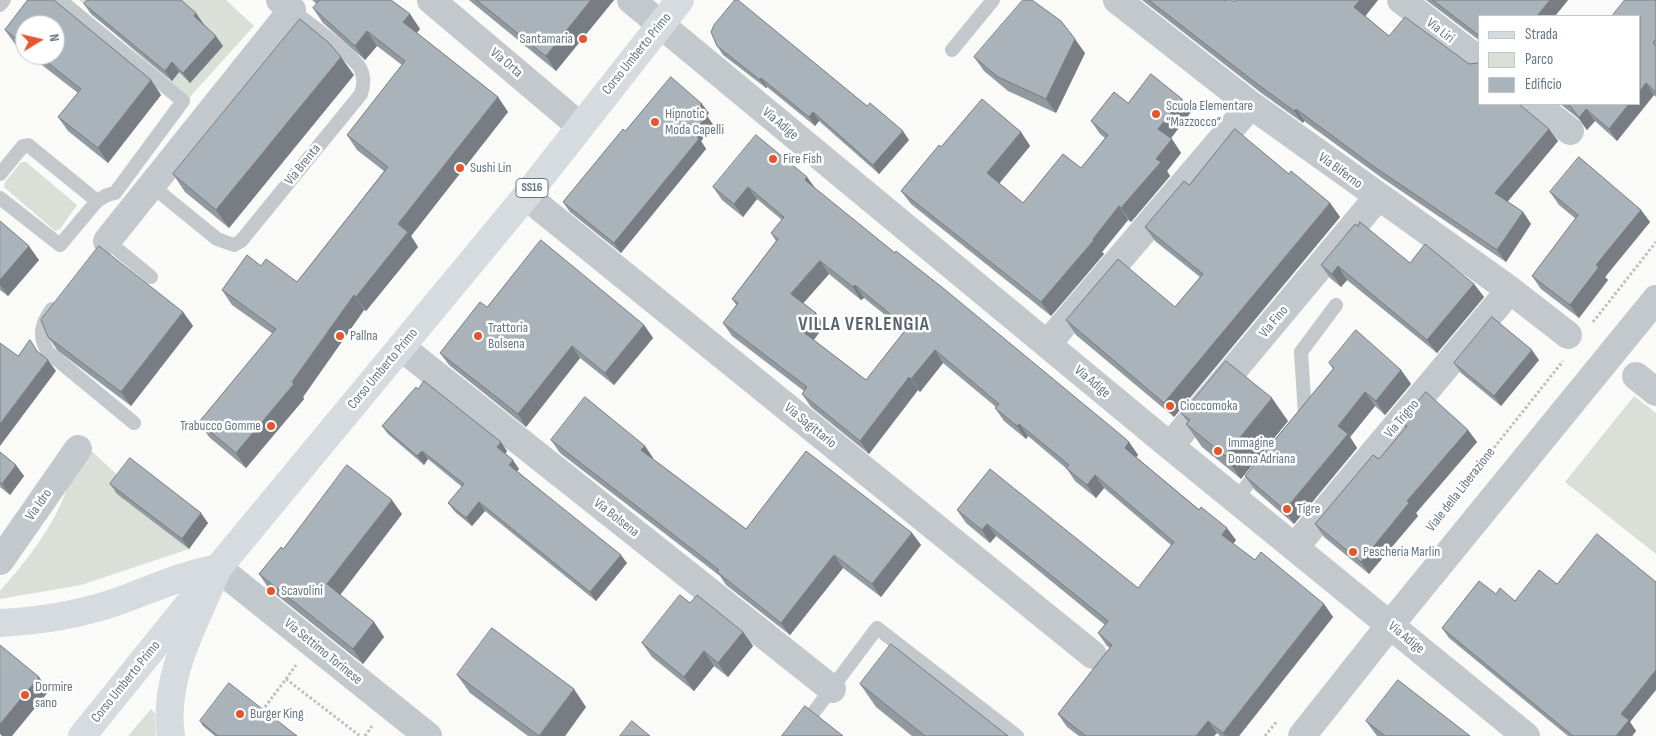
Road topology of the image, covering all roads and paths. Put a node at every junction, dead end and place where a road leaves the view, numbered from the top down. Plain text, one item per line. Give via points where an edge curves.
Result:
1 (4, 0) edge
2 (60, 0) edge
3 (431, 0) edge
4 (631, 0) edge
5 (680, 0) edge
6 (993, 0) edge
7 (1117, 0) edge
8 (1400, 0) edge
9 (286, 5) edge
10 (0, 6) edge
11 (660, 26) junction
12 (952, 50) dead end
13 (1478, 59) edge
14 (1251, 105) junction
15 (1536, 105) edge
16 (580, 126) junction
17 (1570, 131) dead end
18 (2, 167) edge
19 (152, 186) junction
20 (526, 196) junction
21 (0, 198) edge
22 (1377, 198) junction
23 (97, 201) junction
24 (1656, 242) edge
25 (101, 248) joint
26 (151, 277) dead end
27 (1510, 290) junction
28 (1656, 299) edge
29 (59, 301) edge
30 (1336, 305) dead end
31 (1576, 338) junction
32 (1047, 344) junction
33 (401, 347) junction
34 (134, 423) dead end
35 (1292, 429) edge
36 (1170, 446) junction
37 (78, 449) dead end
38 (1267, 460) edge
39 (1236, 499) junction
40 (1435, 523) dead end
41 (1295, 547) junction
42 (0, 561) edge
43 (218, 568) junction
44 (0, 623) edge
45 (1390, 625) junction
46 (1093, 655) dead end
47 (297, 664) dead end
48 (286, 679) junction
49 (832, 689) junction
50 (262, 711) edge
51 (1283, 713) dead end
52 (374, 724) dead end
53 (82, 736) edge
54 (172, 736) edge
55 (360, 736) edge
56 (364, 736) edge
57 (428, 736) edge
58 (796, 736) edge
59 (1016, 736) edge
60 (1265, 736) edge
61 (1302, 736) edge
62 (1526, 736) edge

1 - 10 lane
2 - 23 lane via 183,101 115,194
3 - 16 street, Via Orta
4 - 11 street, Via Adige
5 - 11 main road, Corso Umberto Primo / SS16
6 - 12 lane
7 - 14 street, Via Biferno
8 - 13 street, Via Liri
9 - 19 street, Via Brenta
9 - 19 lane, Via Brenta via 355,61 363,76 361,94 241,242 234,245 217,239
11 - 16 main road, Corso Umberto Primo / SS16
11 - 32 street, Via Adige
14 - 22 street, Via Biferno
14 - 32 street
15 - 17 street
16 - 20 main road, Corso Umberto Primo / SS16
18 - 23 lane via 28,145
19 - 25 street, Via Brenta
20 - 33 main road, Corso Umberto Primo / SS16
20 - 46 street, Via Sagittario
21 - 23 lane via 60,245
22 - 27 street, Via Biferno
22 - 36 street, Via Fino
24 - 31 path, Viale della Liberazione
25 - 26 lane, Via Brenta
27 - 31 street, Via Biferno
27 - 41 street, Via Trigno
28 - 45 street
29 - 34 lane via 42,329 43,344 48,352
30 - 35 lane via 1300,352 1305,414
31 - 40 path, Viale della Liberazione
32 - 36 street, Via Adige
33 - 43 main road, Corso Umberto Primo / SS16
33 - 49 street, Via Bolsena
36 - 39 street, Via Adige
37 - 42 street, Via Idro
38 - 39 lane
39 - 41 street, Via Adige
41 - 45 street, Via Adige
43 - 44 main road via 187,575 86,610
43 - 53 main road, Corso Umberto Primo
43 - 54 main road via 176,668 170,707
43 - 57 street, Via Settimo Torinese
45 - 61 street
45 - 62 street, Via Adige
47 - 48 path
48 - 50 path
48 - 55 path
49 - 58 lane
49 - 59 lane via 878,628
51 - 60 path
52 - 56 path

